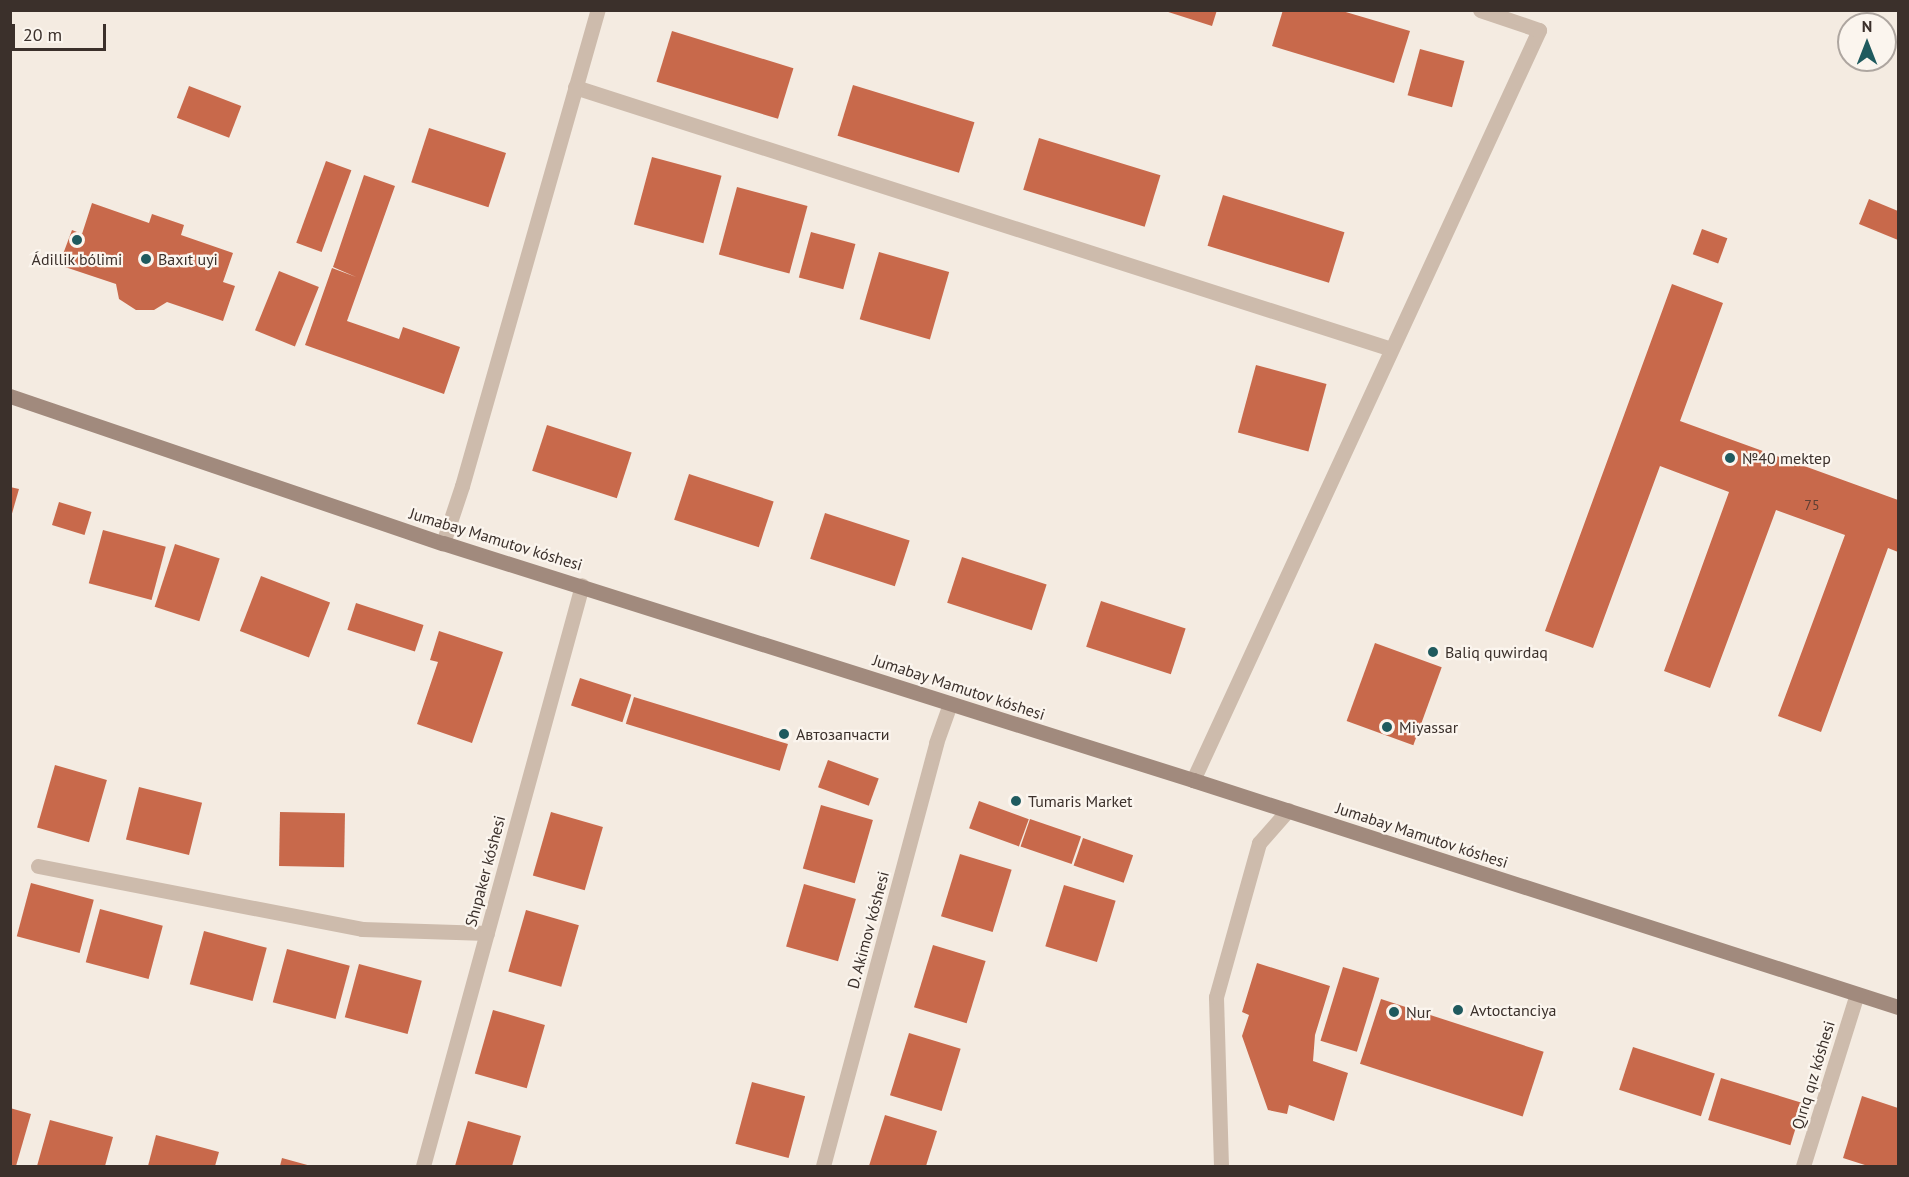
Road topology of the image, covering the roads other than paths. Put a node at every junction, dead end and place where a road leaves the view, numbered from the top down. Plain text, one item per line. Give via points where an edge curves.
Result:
1 (598, 10) edge
2 (1480, 10) edge
3 (575, 87) junction
4 (1391, 349) junction
5 (10, 396) edge
6 (443, 543) junction
7 (582, 585) junction
8 (950, 704) junction
9 (1193, 780) junction
10 (1288, 810) junction
11 (38, 866) dead end
12 (487, 933) junction
13 (1857, 994) junction
14 (1899, 1007) edge
15 (423, 1167) edge
16 (823, 1167) edge
17 (1221, 1167) edge
18 (1803, 1167) edge

1 - 3 street
2 - 4 street via 1539,30
3 - 4 street
3 - 6 street
4 - 9 street
5 - 6 street, Jumabay Mamutov kóshesi
6 - 7 street, Jumabay Mamutov kóshesi
7 - 8 street, Jumabay Mamutov kóshesi
7 - 12 street, Shıpaker kóshesi
8 - 9 street, Jumabay Mamutov kóshesi
8 - 16 street, D. Akimov kóshesi via 936,743
9 - 10 street, Jumabay Mamutov kóshesi
10 - 13 street, Jumabay Mamutov kóshesi
10 - 17 street via 1260,843 1216,997
11 - 12 street via 362,929
12 - 15 street, Shıpaker kóshesi
13 - 14 street, Jumabay Mamutov kóshesi
13 - 18 street, Qırıq qız kóshesi

